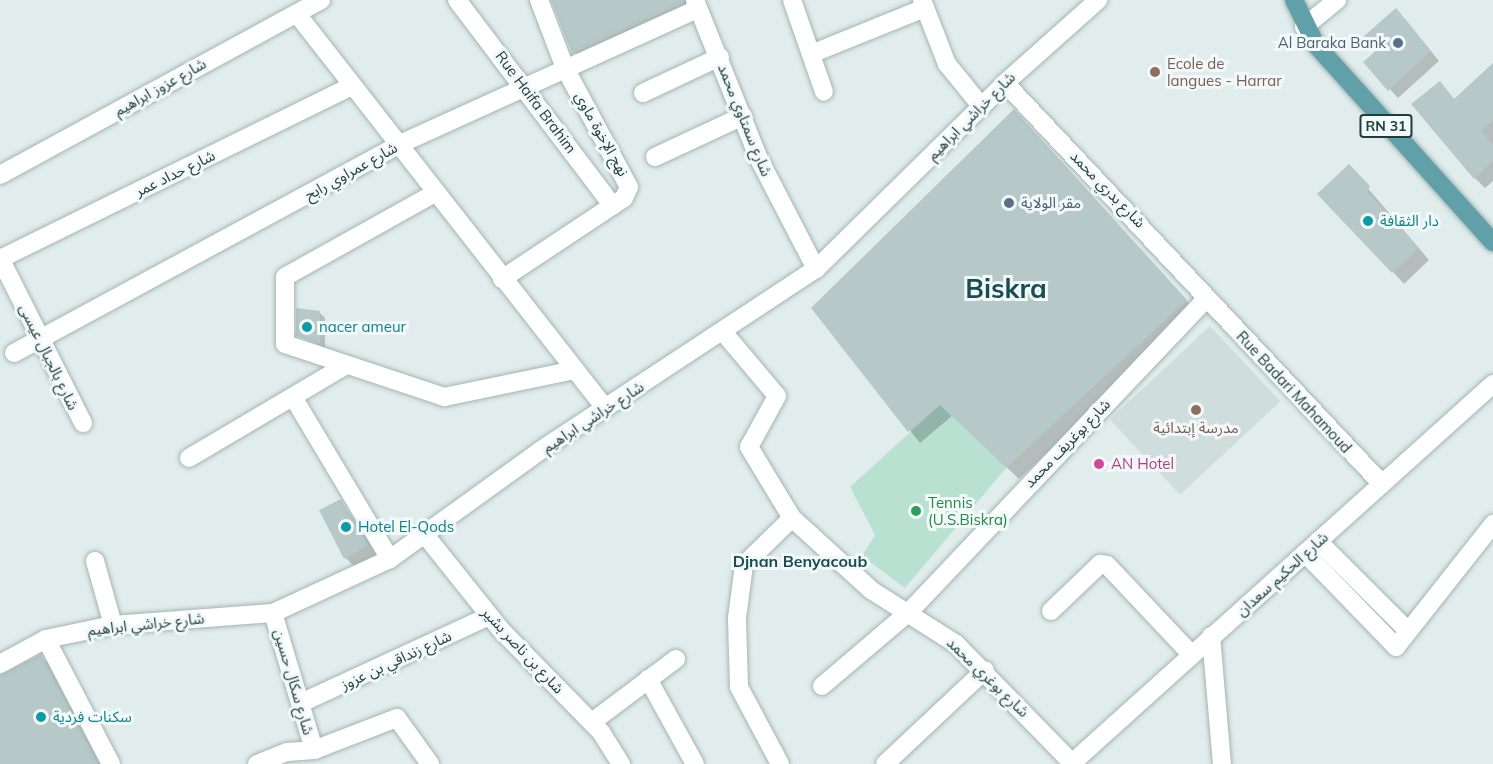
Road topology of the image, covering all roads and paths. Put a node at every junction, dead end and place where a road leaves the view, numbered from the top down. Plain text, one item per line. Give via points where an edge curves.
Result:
1 (321, 0) edge
2 (457, 0) edge
3 (540, 0) edge
4 (792, 0) edge
5 (1098, 0) edge
6 (1294, 0) edge
7 (1337, 0) edge
8 (697, 4) edge
9 (924, 4) edge
10 (297, 14) junction
11 (1304, 27) junction
12 (811, 54) junction
13 (720, 57) junction
14 (565, 68) junction
15 (1005, 83) junction
16 (525, 85) junction
17 (350, 87) junction
18 (824, 92) dead end
19 (643, 93) dead end
20 (982, 107) junction
21 (743, 116) junction
22 (400, 144) junction
23 (655, 157) dead end
24 (0, 175) edge
25 (435, 193) junction
26 (613, 206) junction
27 (1493, 242) edge
28 (0, 258) edge
29 (816, 269) junction
30 (502, 279) junction
31 (1207, 298) junction
32 (724, 333) junction
33 (40, 337) junction
34 (14, 353) dead end
35 (346, 365) junction
36 (574, 370) junction
37 (1493, 384) edge
38 (293, 397) junction
39 (605, 408) junction
40 (83, 423) dead end
41 (189, 458) dead end
42 (1382, 484) junction
43 (792, 518) junction
44 (1493, 524) edge
45 (425, 535) junction
46 (1311, 547) junction
47 (390, 559) junction
48 (95, 561) dead end
49 (1051, 610) dead end
50 (909, 612) junction
51 (273, 613) junction
52 (489, 616) junction
53 (113, 625) junction
54 (1211, 636) junction
55 (46, 639) junction
56 (1191, 654) junction
57 (676, 659) dead end
58 (0, 664) edge
59 (985, 670) junction
60 (648, 679) junction
61 (822, 686) dead end
62 (302, 703) junction
63 (592, 722) junction
64 (314, 750) junction
65 (291, 758) edge
66 (111, 764) edge
67 (257, 764) edge
68 (430, 764) edge
69 (621, 764) edge
70 (695, 764) edge
71 (780, 764) edge
72 (885, 764) edge
73 (1072, 764) edge
74 (1222, 764) edge

1 - 10 street, شارع عزوز ابراهيم
2 - 16 street, Rue Haifa Brahim
3 - 14 street, نهج الإخوة ماوي
4 - 12 street
5 - 15 street, شارع خراشي ابراهيم
6 - 11 main road, RN 31
7 - 11 street
8 - 13 street, شارع سمتاوي محمد
8 - 14 street, شارع عمراوي رابح
9 - 12 street
9 - 20 street via 946,64
10 - 17 street
10 - 24 street, شارع عزوز ابراهيم
11 - 27 main road, RN 31
12 - 18 street
13 - 19 street
13 - 21 street, شارع سمتاوي محمد
14 - 16 street, شارع عمراوي رابح
14 - 26 street, نهج الإخوة ماوي via 629,182 627,194
15 - 20 street, شارع خراشي ابراهيم
15 - 31 street, شارع بدري محمد
16 - 22 street, شارع عمراوي رابح
16 - 26 street, Rue Haifa Brahim
17 - 22 street
17 - 28 street, شارع حداد عمر
20 - 29 street, شارع خراشي ابراهيم
21 - 23 street
21 - 29 street, شارع سمتاوي محمد via 759,159
22 - 25 street
22 - 33 street, شارع عمراوي رابح
25 - 30 street
25 - 35 street via 285,277 285,344
26 - 30 street, نهج الإخوة ماوي
28 - 33 street, شارع بالجبال عيسى
29 - 32 street, شارع خراشي ابراهيم
30 - 36 street
31 - 42 street, Rue Badari Mahamoud
31 - 50 street, شارع بوغريف محمد
32 - 39 street, شارع خراشي ابراهيم
32 - 43 street, شارع بوغري محمد via 777,396 749,447
33 - 34 street, شارع عمراوي رابح
33 - 40 street, شارع بالجبال عيسى
35 - 36 street via 444,397
35 - 38 street
36 - 39 street
37 - 42 street, شارع الحكيم سعدان
38 - 41 street
38 - 47 street
39 - 45 street, شارع خراشي ابراهيم
42 - 46 street, شارع الحكيم سعدان
43 - 50 street, شارع بوغري محمد via 844,568
43 - 71 street via 744,565 737,618 739,687
44 - 46 street via 1406,628
45 - 47 street, شارع خراشي ابراهيم
45 - 52 street, شارع بن ناصر بشير
46 - 54 street, شارع الحكيم سعدان
47 - 51 street, شارع خراشي ابراهيم
48 - 53 street
49 - 56 street via 1100,564 1107,565
50 - 59 street, شارع بوغري محمد
50 - 61 street, شارع بوغريف محمد
51 - 53 street, شارع خراشي ابراهيم
51 - 62 street, شارع سكال حسين
52 - 62 street, شارع زنداقي بن عزوز
52 - 63 street, شارع بن ناصر بشير
53 - 55 street, شارع خراشي ابراهيم
54 - 56 street, شارع الحكيم سعدان
54 - 74 street
55 - 58 street, شارع خراشي ابراهيم
55 - 66 street
56 - 73 street, شارع الحكيم سعدان
57 - 60 street
59 - 72 street
59 - 73 street, شارع بوغري محمد
60 - 63 street
60 - 70 street
62 - 64 street, شارع سكال حسين
63 - 69 street, شارع بن ناصر بشير
64 - 65 street
64 - 68 street via 398,718
65 - 67 street

